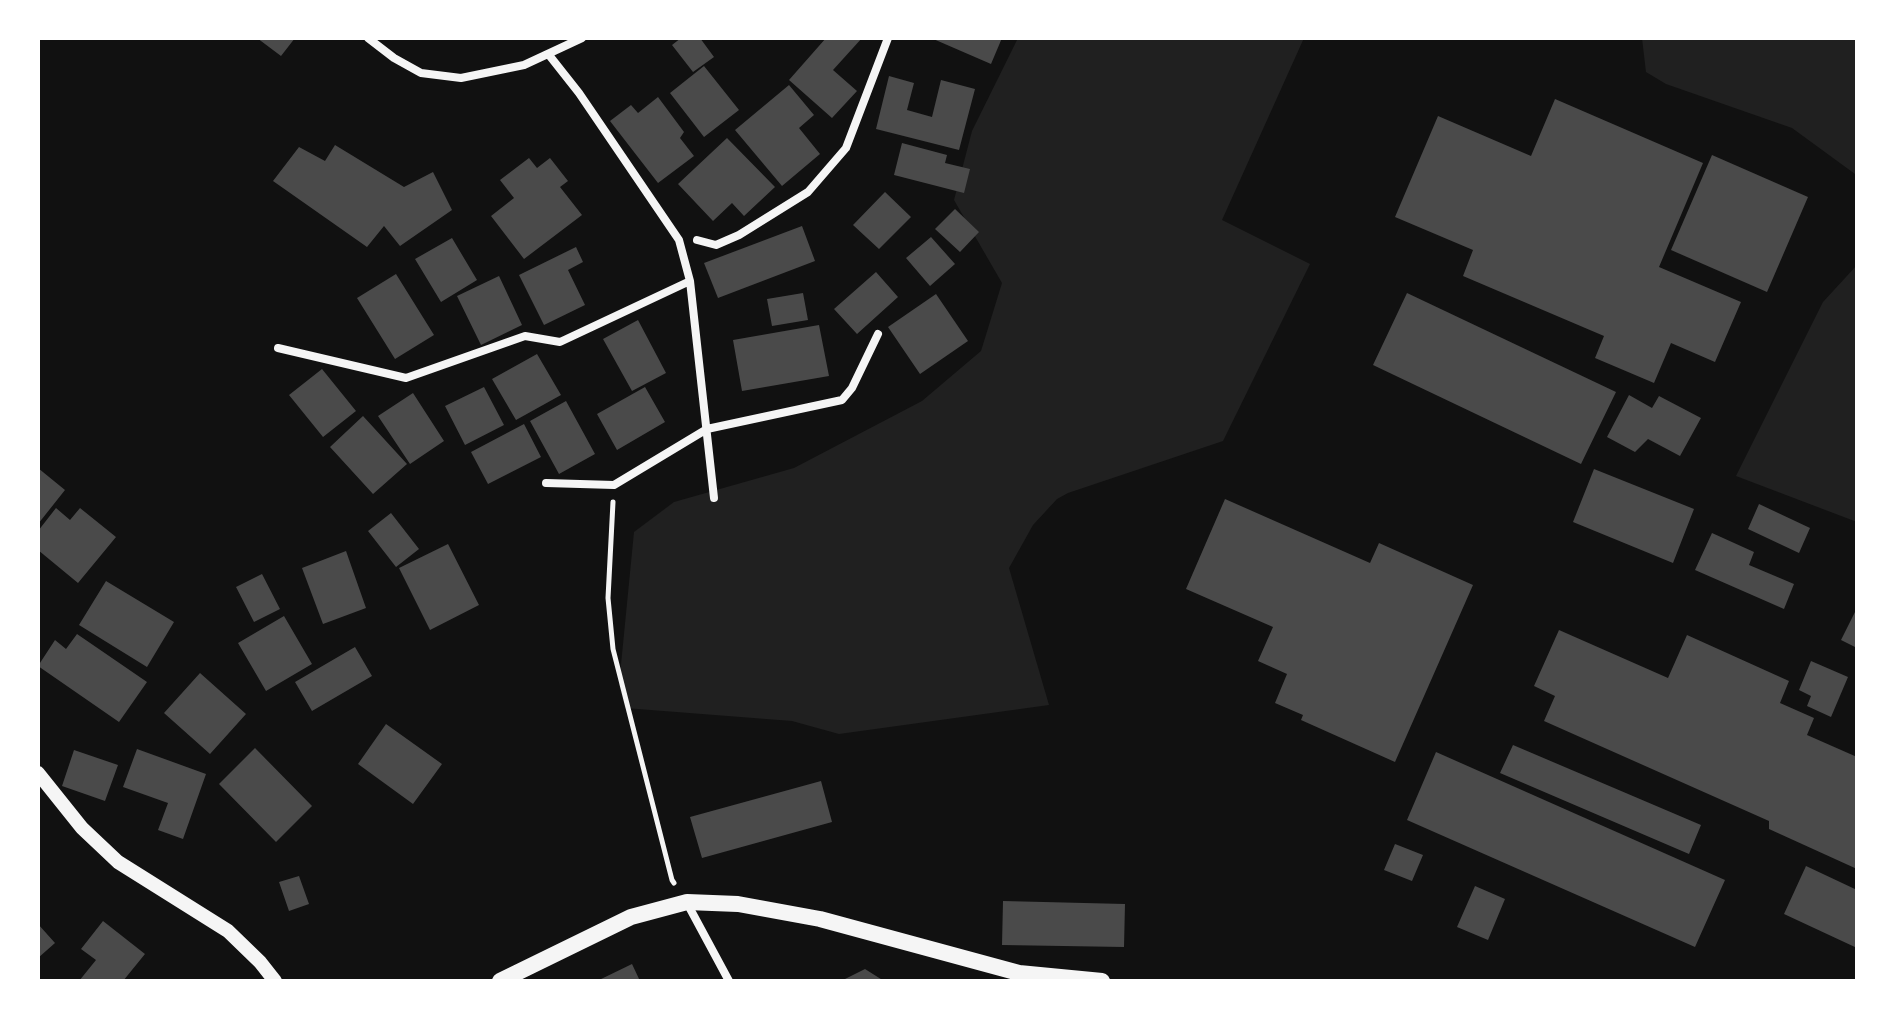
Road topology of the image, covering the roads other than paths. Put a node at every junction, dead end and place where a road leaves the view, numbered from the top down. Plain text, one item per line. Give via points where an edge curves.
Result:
1 (368, 38) edge
2 (582, 38) edge
3 (888, 38) edge
4 (549, 55) junction
5 (697, 240) dead end
6 (690, 281) junction
7 (878, 334) dead end
8 (278, 348) dead end
9 (707, 429) junction
10 (546, 483) dead end
11 (714, 498) dead end
12 (38, 773) edge
13 (687, 902) junction
14 (275, 981) edge
15 (500, 981) edge
16 (729, 981) edge
17 (1102, 981) edge

1 - 4 street via 421,73 461,78
2 - 4 street
3 - 5 street via 846,148 808,192 716,245
4 - 6 street via 679,240
6 - 8 street via 560,342 525,336 406,378
6 - 9 street
7 - 9 street via 842,400
9 - 10 street via 614,485
9 - 11 street
12 - 14 street via 82,828 118,862 228,931
13 - 15 main road via 631,917
13 - 16 street
13 - 17 main road via 738,904 820,919 1019,973

